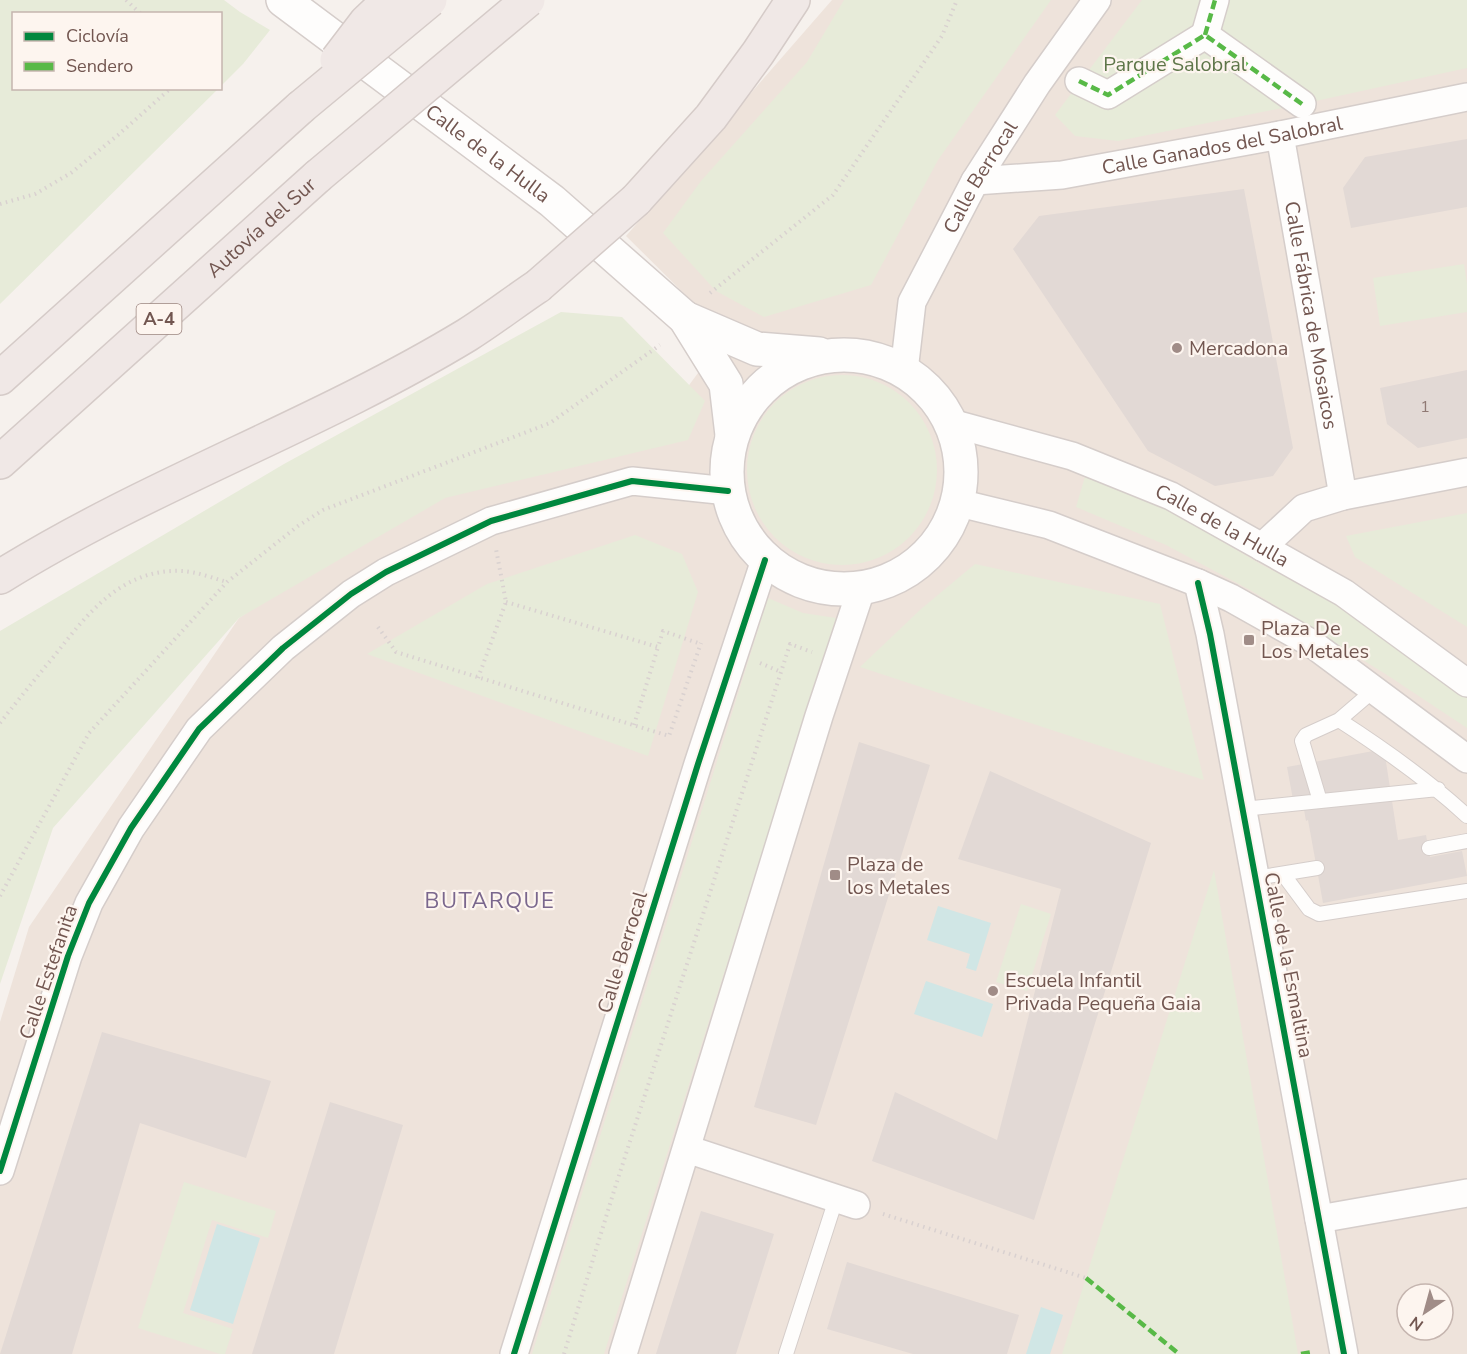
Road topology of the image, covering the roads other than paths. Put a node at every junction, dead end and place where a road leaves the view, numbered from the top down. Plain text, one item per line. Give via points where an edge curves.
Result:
1 (283, 0) edge
2 (389, 0) edge
3 (430, 0) edge
4 (528, 0) edge
5 (793, 0) edge
6 (1097, 0) edge
7 (1215, 0) edge
8 (1205, 35) junction
9 (1080, 81) dead end
10 (1467, 97) edge
11 (1302, 104) dead end
12 (301, 106) junction
13 (1280, 135) junction
14 (975, 181) junction
15 (686, 318) junction
16 (832, 355) junction
17 (904, 371) junction
18 (0, 378) edge
19 (951, 423) junction
20 (732, 435) junction
21 (0, 462) edge
22 (1467, 472) edge
23 (728, 491) junction
24 (1343, 496) junction
25 (959, 503) junction
26 (1262, 547) junction
27 (765, 560) junction
28 (0, 577) edge
29 (1198, 583) junction
30 (861, 590) junction
31 (1467, 683) edge
32 (1374, 690) junction
33 (1339, 720) junction
34 (1467, 759) edge
35 (1438, 789) junction
36 (1320, 801) junction
37 (1243, 809) junction
38 (1467, 816) edge
39 (1467, 841) edge
40 (1429, 848) dead end
41 (1317, 868) dead end
42 (1283, 874) junction
43 (1256, 878) junction
44 (1467, 891) edge
45 (687, 1149) junction
46 (0, 1171) edge
47 (1467, 1194) edge
48 (846, 1202) joint
49 (1319, 1219) junction
50 (514, 1354) edge
51 (622, 1354) edge
52 (786, 1354) edge
53 (1344, 1354) edge

1 - 15 street, Calle de la Hulla via 552,201
2 - 12 highway, bridge via 366,22
3 - 12 highway, bridge
4 - 21 highway, Autovía del Sur / A-4, bridge via 318,176
5 - 28 highway, bridge via 711,117 636,200 538,286 468,334 363,392 182,478
6 - 14 street, Calle Berrocal
7 - 8 street
8 - 9 street via 1108,95
8 - 11 street
10 - 13 street, Calle Ganados del Salobral
12 - 18 highway
13 - 14 street, Calle Ganados del Salobral via 1062,175
13 - 24 street, Calle Fábrica de Mosaicos
14 - 17 street, Calle Berrocal via 912,302
15 - 16 street via 757,349
15 - 20 street via 726,384
16 - 17 street via 870,357
16 - 20 street via 800,363 771,380 747,405
17 - 19 street via 939,403
19 - 25 street via 962,476
19 - 26 street, Calle de la Hulla via 1072,456 1171,496
20 - 23 street via 726,462
22 - 24 street
23 - 27 street via 740,529
23 - 46 street, Calle Estefanita via 632,481 491,521 386,572 351,594 283,648 199,729 131,828 89,903 68,956
24 - 26 street via 1304,508
25 - 29 street via 1049,525
25 - 30 street via 930,552 904,574
26 - 31 street, Calle de la Hulla via 1344,593
27 - 30 street via 810,586
27 - 50 street, Calle Berrocal
29 - 32 street via 1311,643
29 - 37 street, Calle de la Esmaltina
30 - 45 street
32 - 33 lane
32 - 34 street
33 - 35 lane
33 - 36 lane via 1306,735 1302,741
35 - 36 lane
35 - 38 lane
36 - 37 lane
37 - 43 street, Calle de la Esmaltina
39 - 40 lane
41 - 42 lane
42 - 43 lane
42 - 44 lane via 1309,909 1319,914
43 - 49 street, Calle de la Esmaltina
45 - 48 street
45 - 51 street
47 - 49 street
48 - 52 lane
49 - 53 street, Calle de la Esmaltina

